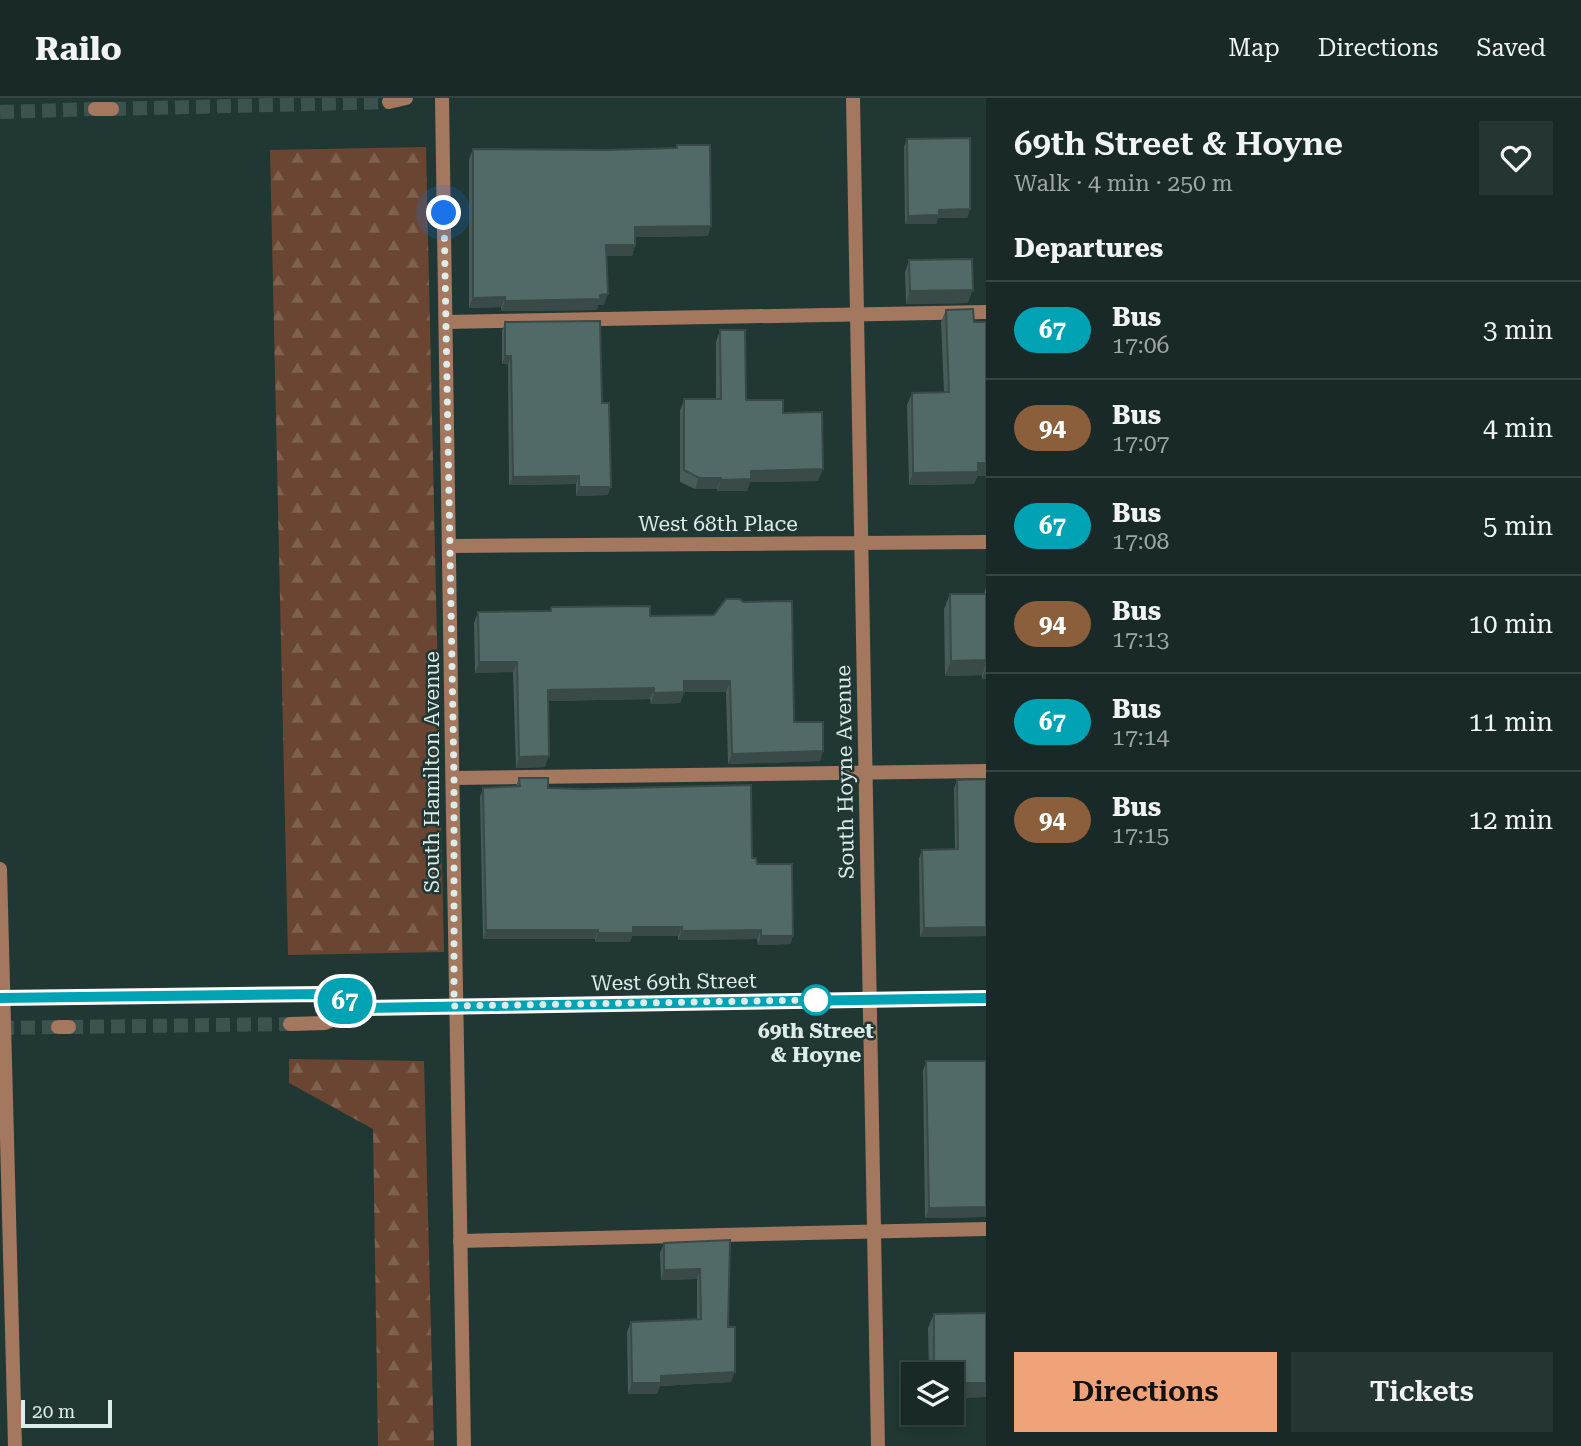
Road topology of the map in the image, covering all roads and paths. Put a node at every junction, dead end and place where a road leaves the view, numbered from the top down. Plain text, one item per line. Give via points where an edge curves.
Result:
1 (406, 98) edge
2 (442, 98) edge
3 (853, 98) edge
4 (389, 102) dead end
5 (95, 109) tunnel mouth
6 (112, 109) tunnel mouth
7 (986, 312) edge
8 (858, 314) junction
9 (446, 321) junction
10 (986, 542) edge
11 (862, 544) junction
12 (450, 546) junction
13 (986, 771) edge
14 (867, 774) junction
15 (454, 778) junction
16 (0, 869) edge
17 (289, 994) tunnel mouth
18 (986, 998) edge
19 (870, 1000) junction
20 (454, 1006) junction
21 (363, 1008) junction
22 (290, 1024) tunnel mouth
23 (986, 1229) edge
24 (874, 1230) junction
25 (460, 1241) junction
26 (15, 1446) edge
27 (464, 1446) edge
28 (878, 1446) edge

1 - 4 street
2 - 9 street, South Hamilton Avenue
3 - 8 street, South Hoyne Avenue
5 - 6 street
7 - 8 street
8 - 9 street
8 - 11 street, South Hoyne Avenue
9 - 12 street, South Hamilton Avenue
10 - 11 street, West 68th Place
11 - 12 street, West 68th Place
11 - 14 street, South Hoyne Avenue
12 - 15 street, South Hamilton Avenue
13 - 14 street
14 - 15 street
14 - 19 street, South Hoyne Avenue
15 - 20 street, South Hamilton Avenue
16 - 26 street
17 - 21 street, West 69th Street via 324,994
18 - 19 street, West 69th Street
19 - 20 street, West 69th Street
19 - 24 street, South Hoyne Avenue
20 - 21 street, West 69th Street
20 - 25 street, South Hamilton Avenue
21 - 22 street, West 69th Street via 325,1023
23 - 24 street
24 - 25 street
24 - 28 street, South Hoyne Avenue
25 - 27 street, South Hamilton Avenue

